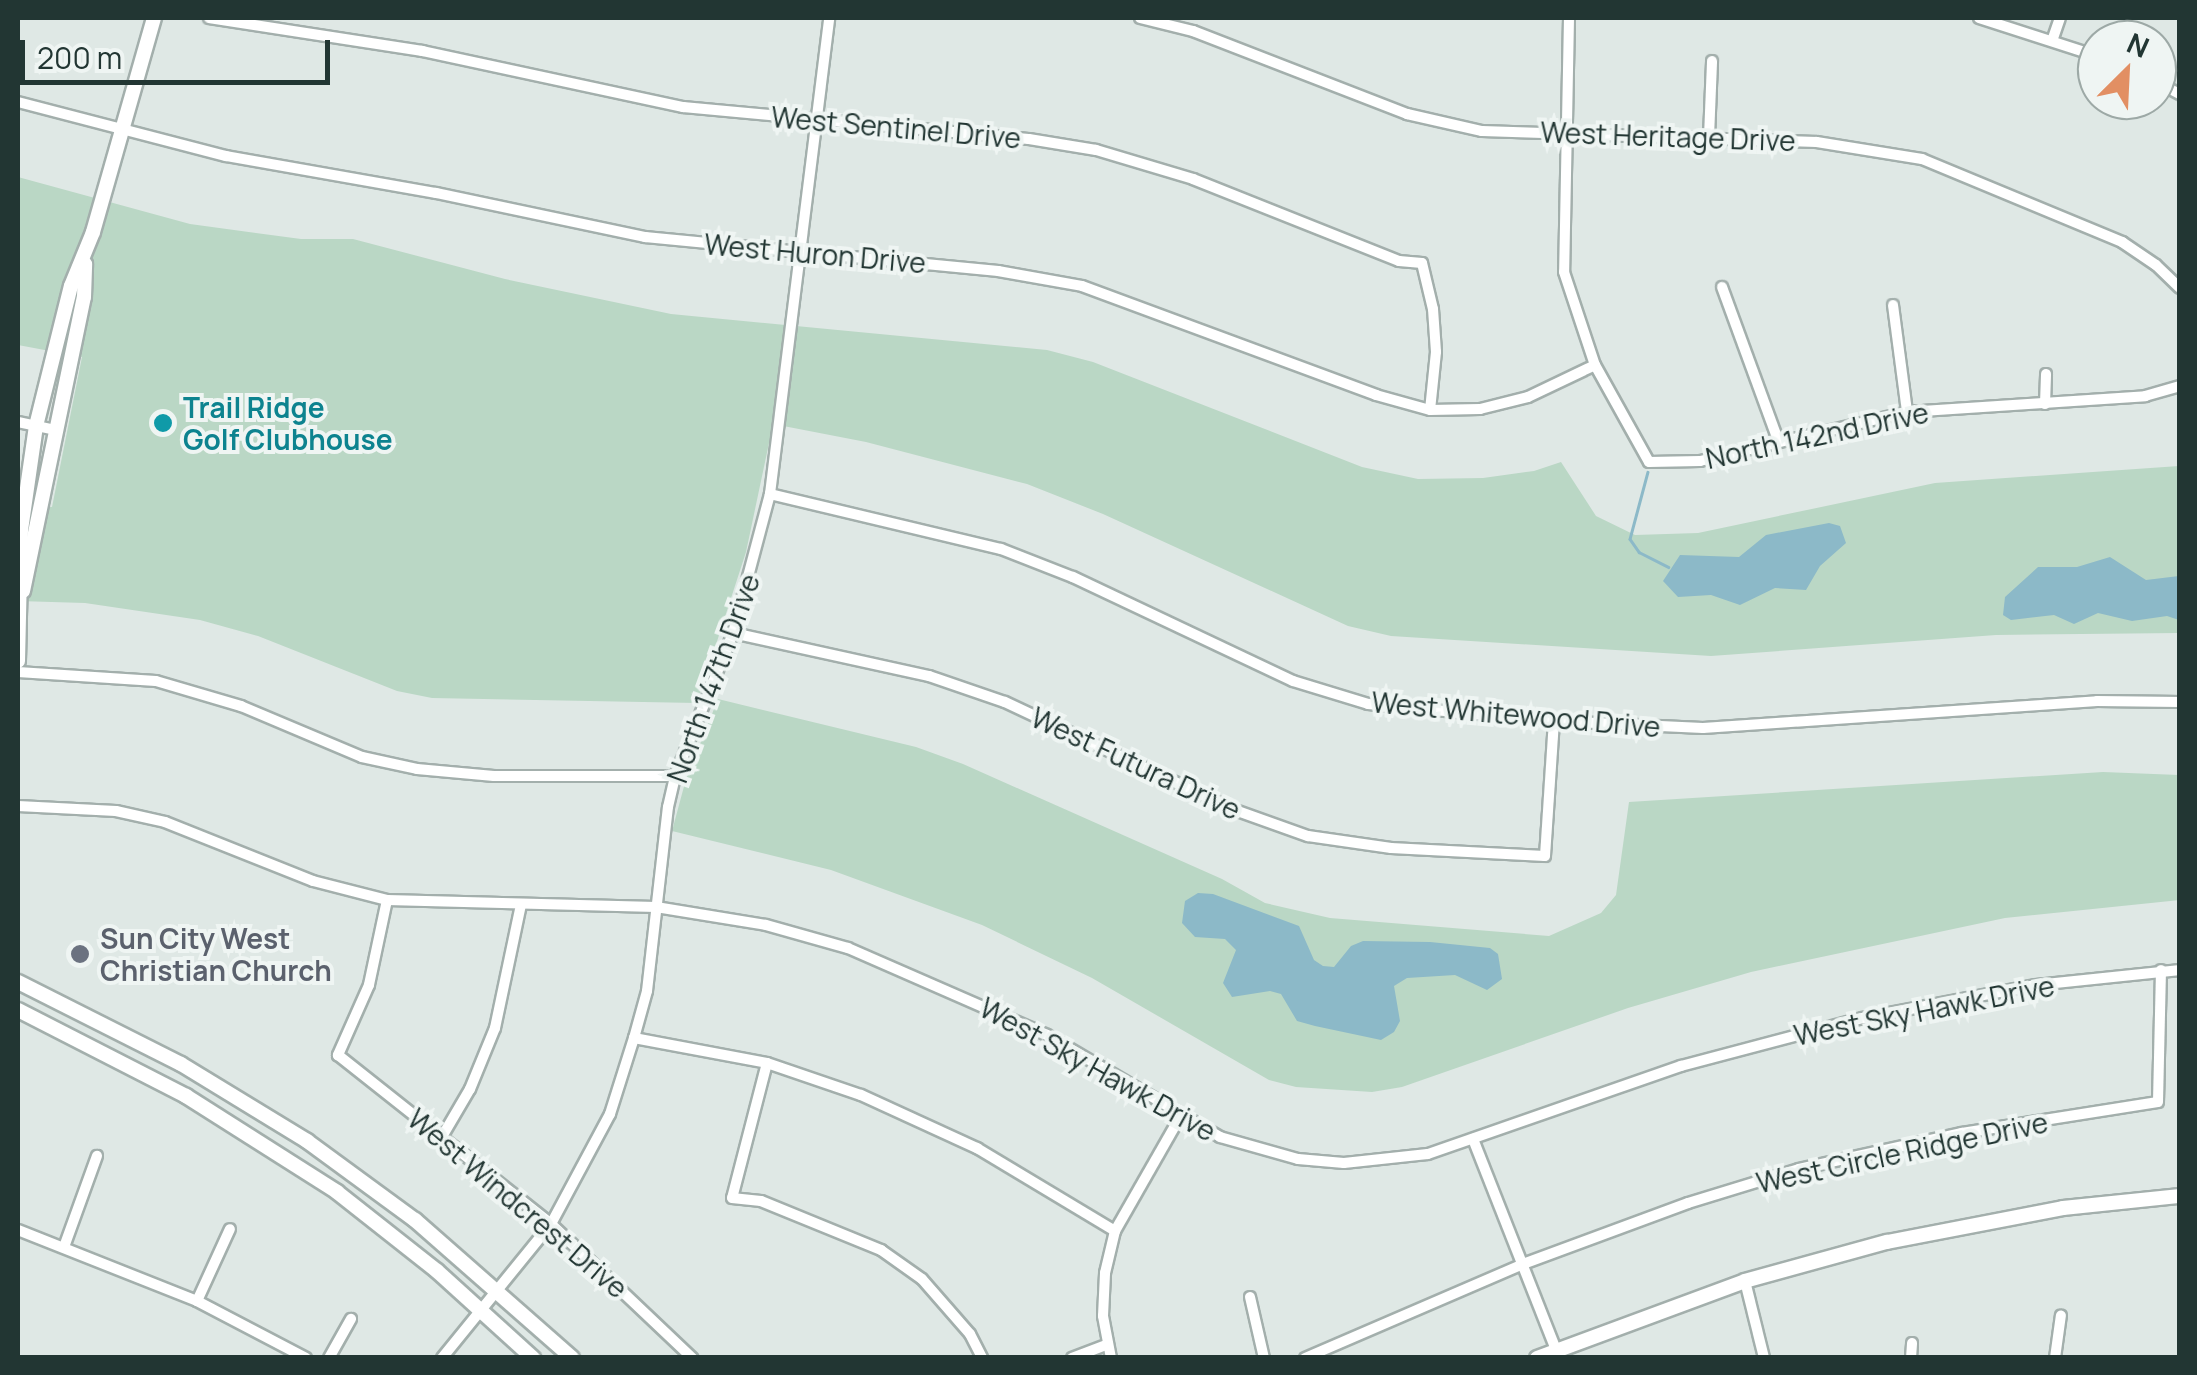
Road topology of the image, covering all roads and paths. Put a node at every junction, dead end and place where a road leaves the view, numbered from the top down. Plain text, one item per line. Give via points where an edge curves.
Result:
1 (154, 18) edge
2 (209, 18) edge
3 (828, 18) edge
4 (1140, 18) edge
5 (1569, 18) edge
6 (1979, 18) edge
7 (2060, 18) edge
8 (2052, 41) junction
9 (2077, 49) edge
10 (1712, 61) dead end
11 (18, 102) edge
12 (816, 120) junction
13 (1564, 131) junction
14 (123, 132) junction
15 (1709, 137) junction
16 (800, 251) junction
17 (85, 258) junction
18 (1722, 287) dead end
19 (2180, 288) edge
20 (1892, 304) dead end
21 (1595, 365) junction
22 (2046, 374) dead end
23 (2180, 386) edge
24 (2045, 404) junction
25 (1430, 410) junction
26 (1907, 412) junction
27 (18, 422) edge
28 (36, 426) junction
29 (56, 430) junction
30 (1778, 440) junction
31 (770, 494) junction
32 (22, 596) junction
33 (734, 634) junction
34 (18, 661) edge
35 (18, 672) edge
36 (2180, 702) edge
37 (1554, 721) junction
38 (676, 776) junction
39 (18, 806) edge
40 (387, 900) junction
41 (521, 906) junction
42 (656, 907) junction
43 (2160, 970) junction
44 (2180, 970) edge
45 (18, 982) edge
46 (18, 1010) edge
47 (634, 1038) junction
48 (767, 1063) junction
49 (1180, 1118) junction
50 (443, 1135) junction
51 (1473, 1139) junction
52 (98, 1156) dead end
53 (2180, 1196) edge
54 (550, 1224) junction
55 (230, 1229) dead end
56 (18, 1230) edge
57 (1115, 1232) junction
58 (64, 1247) junction
59 (1522, 1264) junction
60 (1746, 1282) junction
61 (1250, 1297) dead end
62 (491, 1300) junction
63 (198, 1301) junction
64 (2062, 1315) dead end
65 (351, 1320) dead end
66 (1912, 1343) dead end
67 (1106, 1344) junction
68 (1556, 1350) junction
69 (306, 1358) edge
70 (329, 1358) edge
71 (442, 1358) edge
72 (533, 1358) edge
73 (572, 1358) edge
74 (692, 1358) edge
75 (982, 1358) edge
76 (1072, 1358) edge
77 (1111, 1358) edge
78 (1264, 1358) edge
79 (1306, 1358) edge
80 (1536, 1358) edge
81 (1764, 1358) edge
82 (1911, 1358) edge
83 (2055, 1358) edge

1 - 14 street
2 - 12 street, West Sentinel Drive via 422,51 683,107
3 - 12 street, North 147th Drive
4 - 13 street, West Heritage Drive via 1193,31 1407,114 1482,130
5 - 13 street
6 - 8 street
7 - 8 street
8 - 9 street
10 - 15 street
11 - 14 street, West Huron Drive
12 - 16 street, North 147th Drive
12 - 25 street, West Sentinel Drive via 1096,150 1193,179 1399,261 1422,263 1435,338
13 - 15 street, West Heritage Drive
13 - 21 street via 1564,272
14 - 16 street, West Huron Drive via 645,237
14 - 17 street
15 - 19 street, West Heritage Drive via 1854,146 1940,164 2122,242
16 - 25 street, West Huron Drive via 1082,286
16 - 31 street, North 147th Drive
17 - 28 street via 71,286
17 - 29 street via 84,298
18 - 30 street
20 - 26 street
21 - 25 street, West Huron Drive via 1528,397 1480,410
21 - 30 street, North 142nd Drive via 1649,462 1700,461
22 - 24 street
23 - 24 street, North 142nd Drive via 2145,396
24 - 26 street, North 142nd Drive
26 - 30 street, North 142nd Drive
27 - 28 street
28 - 29 street
28 - 32 street via 20,530
29 - 32 street
31 - 33 street, North 147th Drive
31 - 37 street, West Whitewood Drive via 1000,549 1332,695
32 - 34 street
33 - 37 street, West Futura Drive via 928,676 1004,702 1232,810 1308,836 1392,848 1545,856
33 - 38 street, North 147th Drive
35 - 38 street via 156,681 241,706 362,757 417,769
36 - 37 street, West Whitewood Drive via 2097,701 1703,728
38 - 42 street, North 147th Drive via 660,846
39 - 40 street, West Sky Hawk Drive via 116,811 164,822 313,881
40 - 41 street, West Sky Hawk Drive
40 - 50 street, West Windcrest Drive via 368,985 338,1055
41 - 42 street, West Sky Hawk Drive
41 - 50 street via 495,1028
42 - 47 street, North 147th Drive via 647,991
42 - 49 street, West Sky Hawk Drive via 766,925 901,970 1047,1034
43 - 44 street, West Sky Hawk Drive
43 - 51 street, West Sky Hawk Drive via 1862,1018 1681,1066
43 - 59 street, West Circle Ridge Drive via 2158,1102 1962,1133 1798,1170
45 - 62 street via 282,1124 381,1193
46 - 62 street via 244,1130
47 - 48 street
47 - 54 street, North 147th Drive via 610,1114
48 - 57 street via 861,1095 977,1148
48 - 75 street via 732,1198 761,1200 882,1250 922,1278
49 - 51 street, West Sky Hawk Drive via 1255,1150 1344,1163 1391,1161
49 - 57 street
50 - 54 street, West Windcrest Drive
51 - 59 street
52 - 58 street
53 - 60 street via 2064,1208 1887,1242
54 - 62 street, North 147th Drive
54 - 74 street, West Windcrest Drive
55 - 63 street
56 - 58 street
57 - 67 street via 1105,1273
58 - 63 street
59 - 68 street
59 - 79 street, West Circle Ridge Drive
60 - 68 street
60 - 81 street
61 - 78 street
62 - 71 street, North 147th Drive
62 - 72 street
62 - 73 street
63 - 69 street
64 - 83 street
65 - 70 street
66 - 82 street
67 - 76 street
67 - 77 street
68 - 80 street

